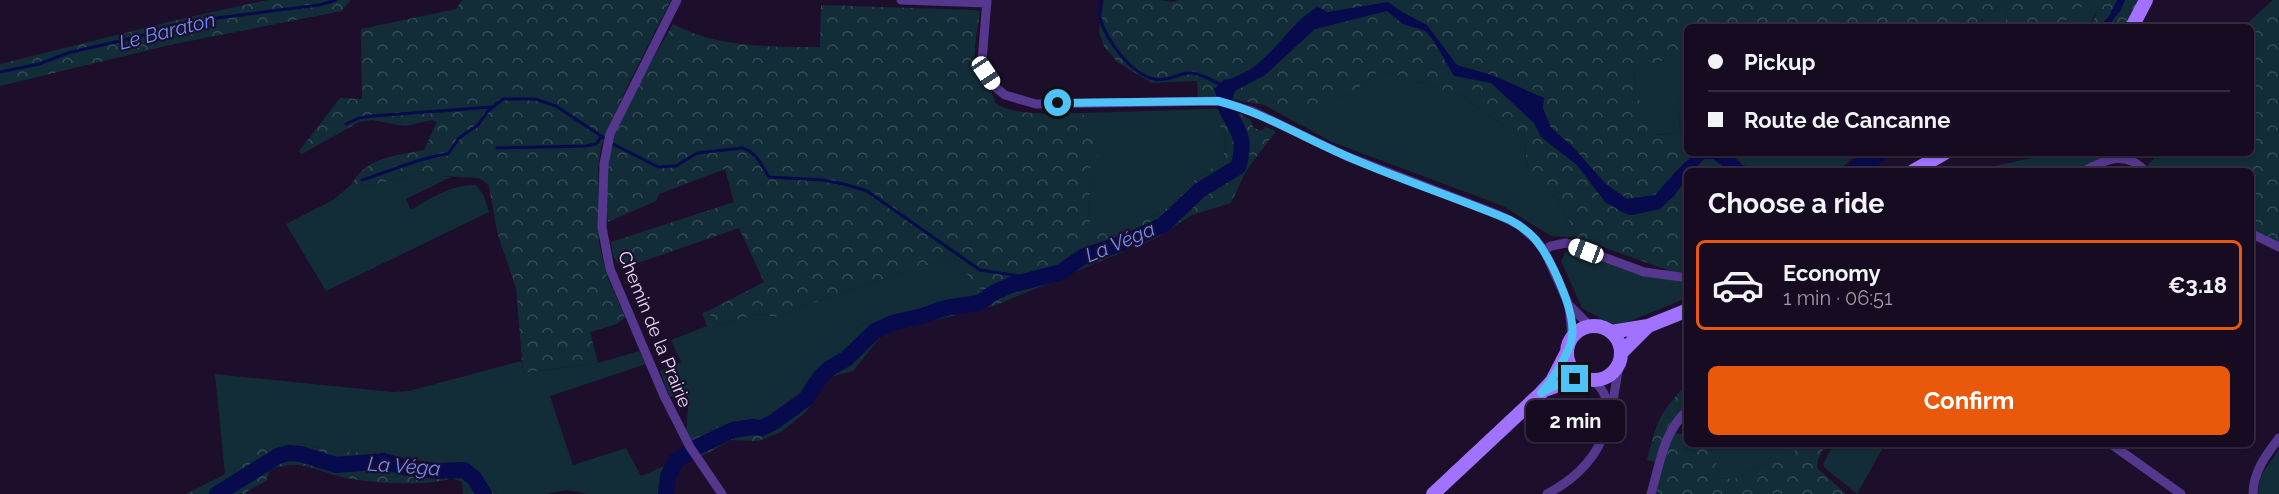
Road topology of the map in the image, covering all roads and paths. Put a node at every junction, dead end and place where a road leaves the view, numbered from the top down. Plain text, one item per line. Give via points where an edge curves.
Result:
1 (677, 0) edge
2 (901, 0) edge
3 (2146, 0) edge
4 (987, 1) edge
5 (2134, 24) edge
6 (1940, 156) edge
7 (1918, 168) edge
8 (2090, 168) edge
9 (2141, 168) edge
10 (2254, 235) edge
11 (2279, 247) edge
12 (1544, 250) junction
13 (1684, 277) edge
14 (1569, 305) junction
15 (1684, 312) edge
16 (1590, 326) junction
17 (1648, 326) junction
18 (1611, 332) junction
19 (1572, 338) junction
20 (1567, 352) junction
21 (1620, 358) junction
22 (1586, 379) junction
23 (1541, 393) junction
24 (1684, 414) edge
25 (1611, 418) junction
26 (2279, 438) edge
27 (2115, 447) edge
28 (722, 494) edge
29 (1433, 494) edge
30 (1547, 494) edge
31 (1651, 494) edge
32 (2181, 494) edge
33 (2253, 494) edge

1 - 28 street, Chemin de la Prairie via 610,134 604,164 602,227 606,255 620,296 672,414
2 - 4 street
3 - 5 main road
4 - 12 street via 982,61 995,87 1005,95 1036,104 1218,101 1232,105 1346,156 1510,220
6 - 7 main road
8 - 9 street via 2121,157
10 - 11 street
12 - 13 street via 1566,243 1644,272
12 - 14 street
14 - 16 street
14 - 19 street
15 - 17 main road
16 - 18 main road
16 - 19 main road
17 - 18 main road
17 - 21 main road
18 - 21 main road via 1620,345
19 - 20 main road
20 - 22 main road via 1573,371
20 - 23 main road
21 - 22 main road via 1613,373 1603,379
21 - 25 street
22 - 23 main road via 1558,384
22 - 25 street via 1600,386
23 - 29 main road
24 - 31 street via 1668,436
25 - 30 street via 1592,457 1563,486
26 - 33 street via 2259,468
27 - 32 street

